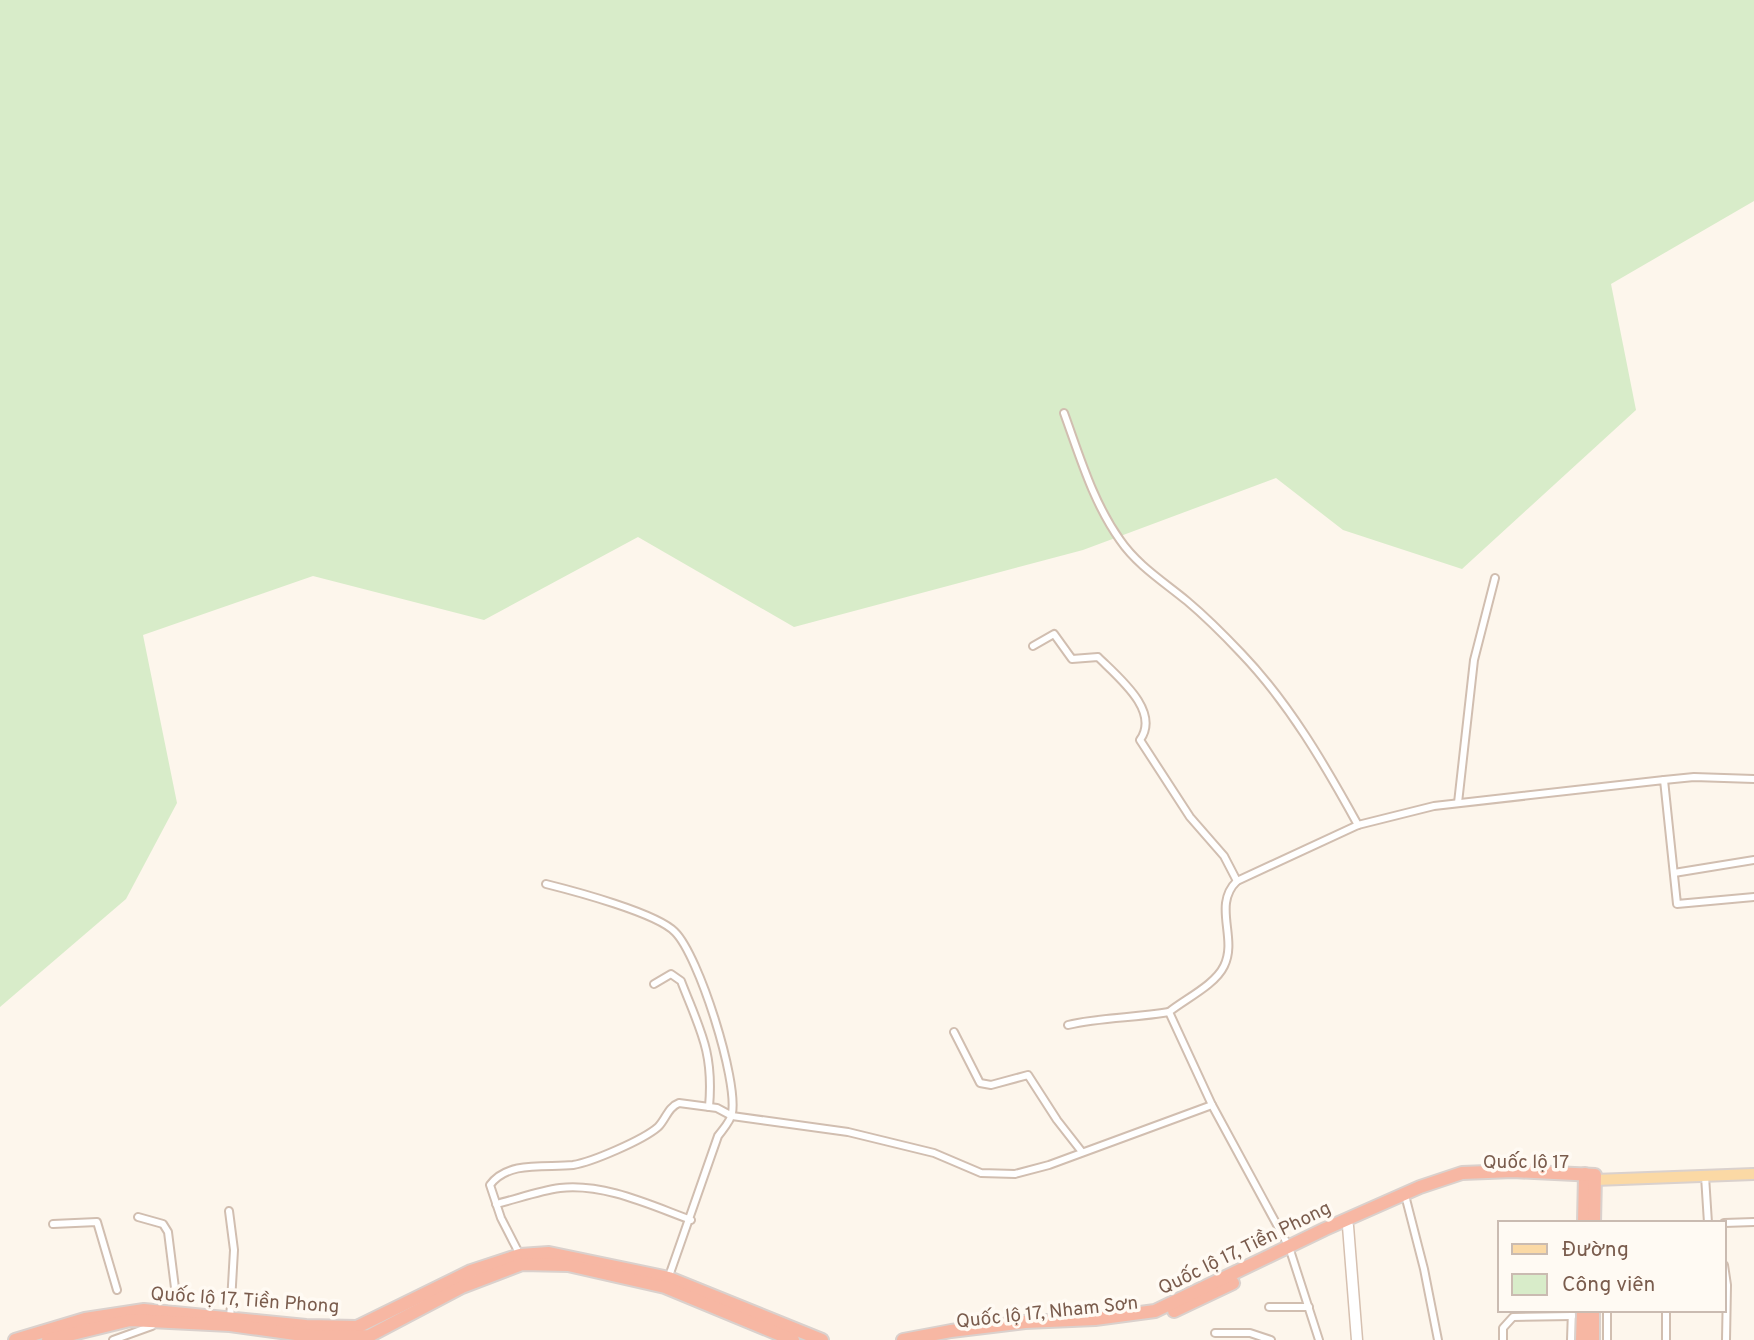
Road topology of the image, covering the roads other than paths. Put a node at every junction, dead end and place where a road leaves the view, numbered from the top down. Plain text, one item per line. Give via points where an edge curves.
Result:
1 (1064, 413) dead end
2 (1495, 578) dead end
3 (1033, 646) dead end
4 (1754, 779) edge
5 (1664, 780) junction
6 (1458, 803) junction
7 (1358, 825) junction
8 (1754, 860) edge
9 (1674, 873) junction
10 (1237, 881) junction
11 (546, 884) dead end
12 (1754, 897) edge
13 (654, 984) dead end
14 (1169, 1012) junction
15 (1068, 1025) dead end
16 (954, 1032) dead end
17 (1212, 1105) junction
18 (709, 1107) junction
19 (732, 1116) junction
20 (1082, 1152) junction
21 (1754, 1167) edge
22 (1754, 1174) edge
23 (1705, 1176) junction
24 (1590, 1177) junction
25 (1406, 1199) junction
26 (496, 1204) junction
27 (229, 1211) dead end
28 (138, 1217) dead end
29 (691, 1220) junction
30 (1584, 1221) edge
31 (1594, 1221) edge
32 (1708, 1221) edge
33 (1754, 1222) edge
34 (1726, 1223) edge
35 (53, 1224) dead end
36 (1342, 1226) junction
37 (1290, 1251) junction
38 (521, 1259) junction
39 (1726, 1278) edge
40 (667, 1282) junction
41 (175, 1288) dead end
42 (117, 1290) dead end
43 (1269, 1307) dead end
44 (1310, 1307) junction
45 (1575, 1312) edge
46 (1593, 1312) edge
47 (1607, 1312) edge
48 (1666, 1312) edge
49 (171, 1321) junction
50 (230, 1321) junction
51 (1215, 1334) dead end
52 (15, 1340) edge
53 (48, 1340) edge
54 (113, 1340) edge
55 (793, 1340) edge
56 (822, 1340) edge
57 (903, 1340) edge
58 (945, 1340) edge
59 (1271, 1340) edge
60 (1319, 1340) edge
61 (1357, 1340) edge
62 (1438, 1340) edge
63 (1503, 1340) edge
64 (1571, 1340) edge
65 (1582, 1340) edge
66 (1593, 1340) edge
67 (1607, 1340) edge
68 (1666, 1340) edge
69 (1726, 1340) edge

1 - 7 street via 1093,494 1120,541 1242,654 1287,710
2 - 6 street via 1474,660
3 - 10 street via 1054,634 1072,659 1098,657 1124,683 1147,720 1140,740
4 - 5 street
5 - 6 street
5 - 9 street
6 - 7 street
7 - 10 street
8 - 9 street
9 - 12 street via 1677,904
10 - 14 street via 1224,901 1226,964 1216,977
11 - 19 street via 646,916 674,930 696,970 722,1044
13 - 18 street via 671,974 681,981 710,1055
14 - 15 street
14 - 17 street
16 - 20 street via 980,1083 990,1085 1028,1074
17 - 20 street
17 - 37 street
18 - 19 street
18 - 26 street via 679,1103 652,1130 587,1160 522,1168 502,1176 490,1185
19 - 20 street via 848,1132 914,1147 981,1173 1015,1174
19 - 29 street via 718,1136
21 - 24 main road
22 - 23 main road
23 - 24 main road
23 - 32 street
24 - 25 highway, Quốc lộ 17 via 1465,1181
24 - 30 highway
24 - 31 highway
24 - 36 highway, Quốc lộ 17, Tiền Phong via 1513,1171 1462,1173 1420,1187
25 - 36 highway, Quốc lộ 17
25 - 62 street
26 - 29 street via 560,1188 588,1188
26 - 38 street
27 - 50 street via 234,1260
28 - 41 street via 163,1224 168,1232
29 - 40 street
33 - 34 street
35 - 42 street via 97,1222
36 - 37 highway, Quốc lộ 17, Nham Sơn
36 - 61 street
37 - 44 street
37 - 57 highway, Quốc lộ 17, Tiền Phong via 1155,1311 1025,1322
37 - 58 highway, Quốc lộ 17, Nham Sơn via 1153,1319
38 - 40 highway
38 - 50 highway, Quốc lộ 17, Tiền Phong via 471,1271 357,1327
38 - 50 highway via 369,1335 317,1337
39 - 69 street
40 - 55 highway
40 - 56 highway
43 - 44 street
44 - 60 street
45 - 63 street via 1513,1317 1503,1328
45 - 64 street
45 - 65 highway
46 - 66 highway
47 - 67 street
48 - 68 street
49 - 50 highway
49 - 53 highway via 130,1320
49 - 54 street
50 - 52 highway, Quốc lộ 17, Tiền Phong via 124,1311
51 - 59 street via 1250,1333

